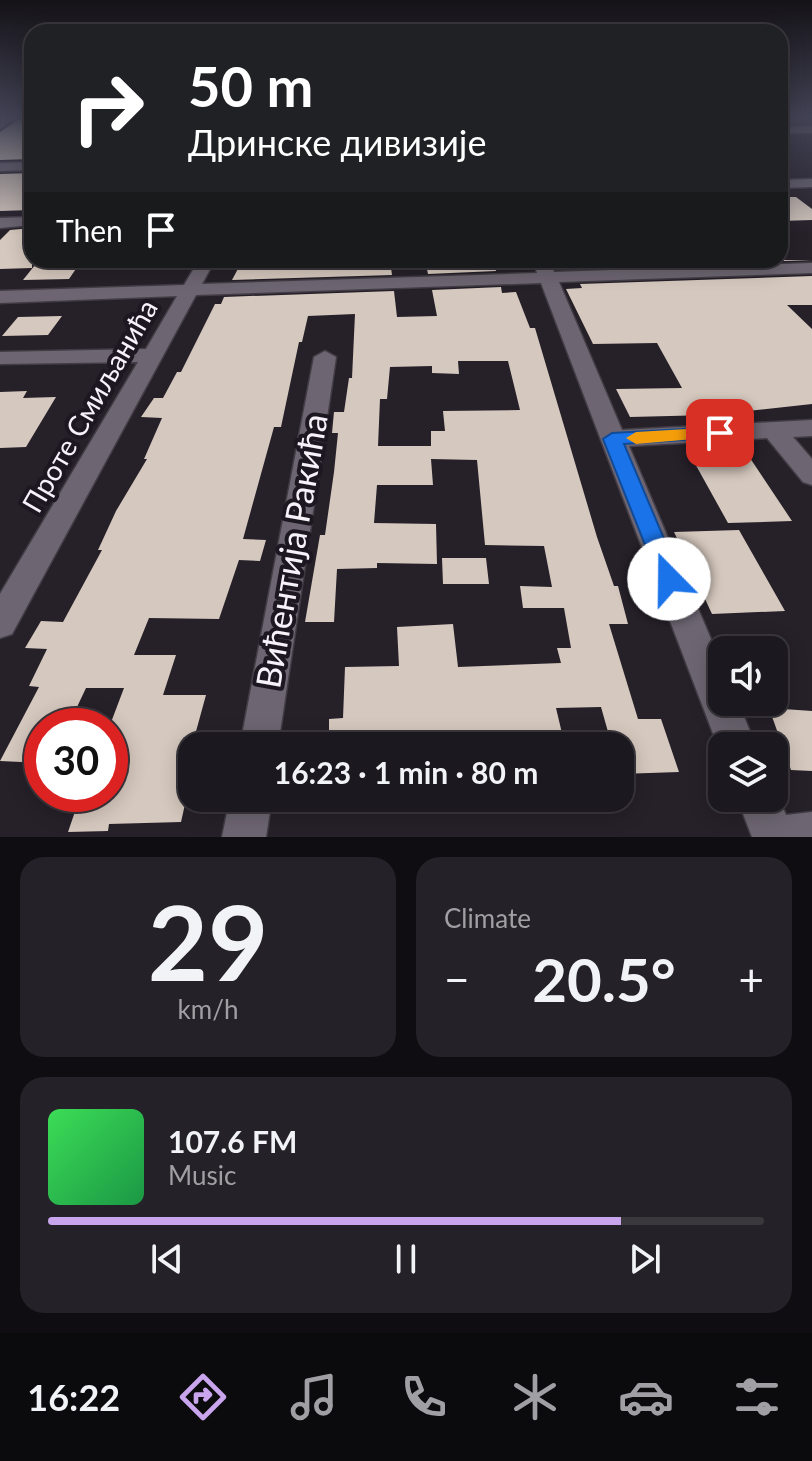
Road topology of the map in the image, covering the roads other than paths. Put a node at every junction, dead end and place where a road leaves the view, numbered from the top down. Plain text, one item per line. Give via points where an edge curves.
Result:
1 (24, 166) edge
2 (0, 167) edge
3 (812, 183) edge
4 (788, 184) edge
5 (24, 222) edge
6 (0, 223) edge
7 (202, 268) edge
8 (544, 268) edge
9 (812, 268) edge
10 (190, 290) junction
11 (0, 297) edge
12 (154, 355) junction
13 (325, 357) dead end
14 (0, 358) edge
15 (812, 428) edge
16 (774, 430) junction
17 (612, 439) junction
18 (812, 476) edge
19 (0, 624) edge
20 (261, 732) edge
21 (731, 732) edge
22 (248, 812) edge
23 (764, 812) edge
24 (812, 834) edge
25 (244, 837) edge
26 (774, 837) edge
27 (781, 837) edge

1 - 2 street
3 - 4 street
5 - 6 street
7 - 10 street, Проте Смиљанића
8 - 9 street
8 - 10 street
8 - 17 street
10 - 11 street
10 - 12 street, Проте Смиљанића
12 - 14 street
12 - 19 street, Проте Смиљанића
13 - 20 street, Вићентија Ракића
15 - 16 street
16 - 17 street
16 - 18 street
17 - 21 street
22 - 25 street
23 - 26 street
24 - 27 street

